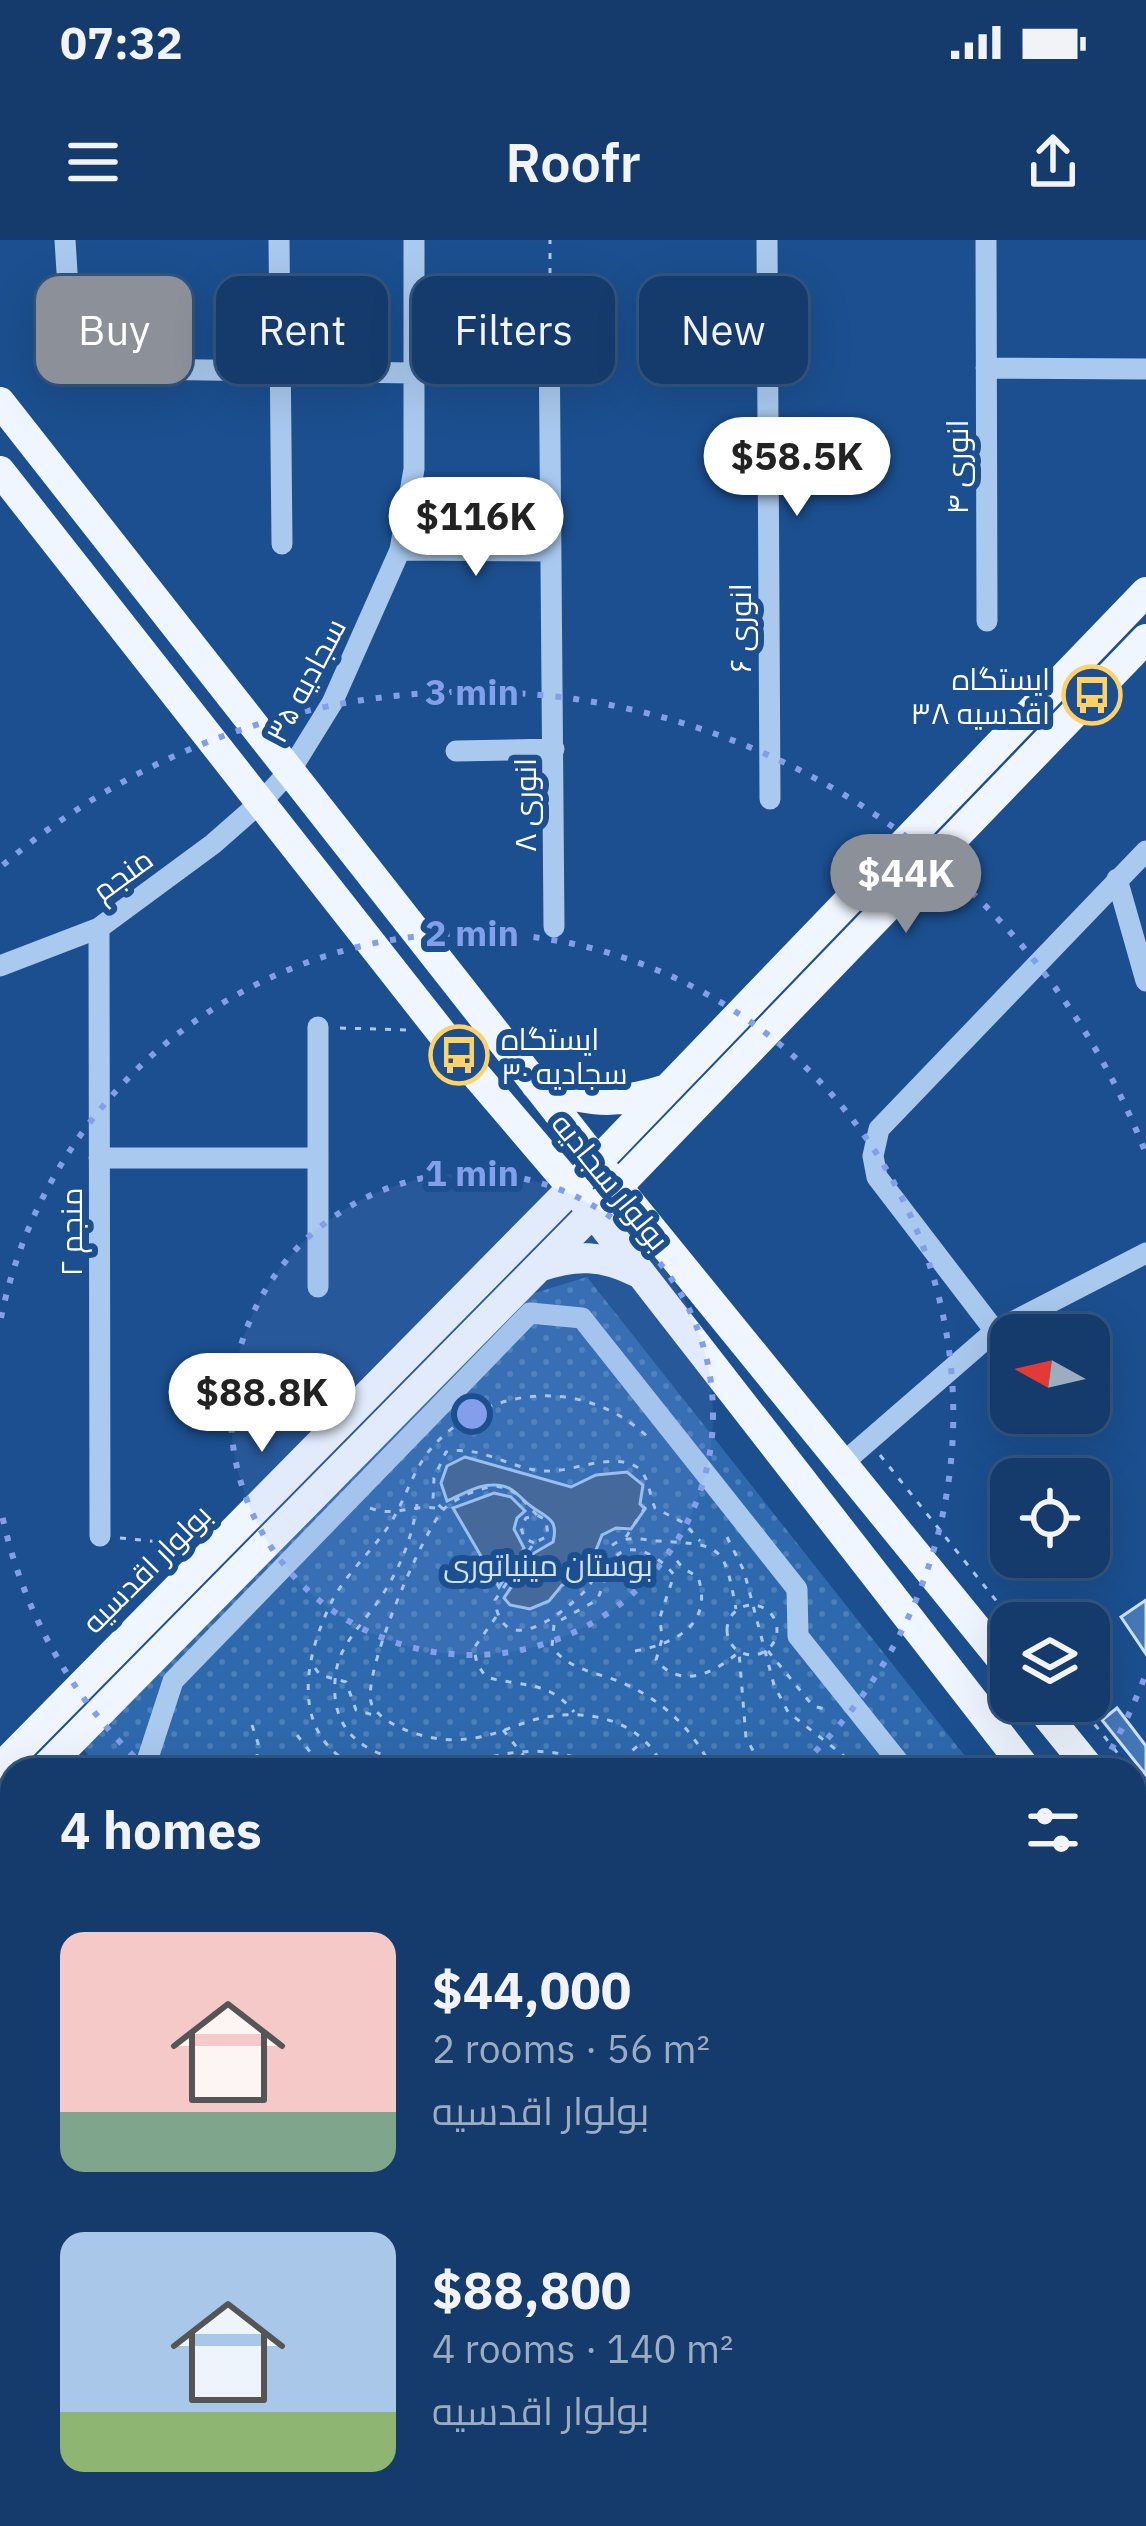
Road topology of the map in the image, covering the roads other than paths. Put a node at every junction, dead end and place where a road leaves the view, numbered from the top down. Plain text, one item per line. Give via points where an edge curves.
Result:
1 (65, 240) edge
2 (279, 240) edge
3 (415, 240) edge
4 (767, 240) edge
5 (986, 240) edge
6 (279, 276) edge
7 (414, 276) edge
8 (986, 368) junction
9 (1146, 369) edge
10 (216, 370) edge
11 (280, 384) edge
12 (413, 384) edge
13 (550, 384) edge
14 (0, 402) edge
15 (0, 471) edge
16 (282, 544) dead end
17 (400, 550) junction
18 (551, 551) junction
19 (1146, 592) edge
20 (987, 621) dead end
21 (1146, 639) edge
22 (554, 749) junction
23 (456, 751) dead end
24 (290, 771) junction
25 (770, 799) dead end
26 (262, 802) junction
27 (1146, 851) edge
28 (1117, 879) junction
29 (554, 926) dead end
30 (99, 928) junction
31 (0, 967) edge
32 (1146, 981) edge
33 (318, 1027) road end
34 (536, 1085) junction
35 (667, 1089) junction
36 (99, 1158) junction
37 (318, 1158) junction
38 (597, 1162) junction
39 (618, 1186) junction
40 (572, 1188) junction
41 (593, 1212) junction
42 (1146, 1253) edge
43 (539, 1267) junction
44 (640, 1273) junction
45 (318, 1287) dead end
46 (1027, 1314) edge
47 (990, 1326) edge
48 (990, 1335) edge
49 (843, 1463) junction
50 (100, 1536) road end
51 (990, 1645) edge
52 (1052, 1722) edge
53 (10, 1758) edge
54 (55, 1758) edge
55 (148, 1758) edge
56 (895, 1758) edge
57 (1018, 1758) edge
58 (1081, 1758) edge

1 - 10 street via 73,368
2 - 6 street
3 - 7 street, سجادیه ۳۵
4 - 25 street, انوری ۶
5 - 8 street, انوری ۴
8 - 9 street
8 - 20 street, انوری ۴
11 - 16 street
12 - 17 street, سجادیه ۳۵ via 414,469
13 - 18 street, انوری ۸
14 - 24 main road, بولوار سجادیه
15 - 26 main road, بولوار سجادیه
17 - 18 street
17 - 24 street, سجادیه ۳۵ via 332,703
18 - 22 street, انوری ۸
19 - 35 main road, بولوار اقدسیه
21 - 39 main road
22 - 23 street
22 - 29 street, انوری ۸
24 - 26 street, سجادیه ۳۵
24 - 34 main road, بولوار سجادیه
26 - 30 street, منجم
26 - 40 main road, بولوار سجادیه
27 - 28 street
28 - 32 street
28 - 47 street via 879,1130 878,1177
30 - 31 street, منجم
30 - 36 street, منجم ۲
33 - 37 street
34 - 35 main road via 603,1102
34 - 38 main road, بولوار سجادیه
35 - 38 main road, بولوار اقدسیه
36 - 37 street
36 - 50 street, منجم ۲
37 - 45 street
38 - 39 main road, بولوار سجادیه
38 - 40 main road, بولوار اقدسیه
39 - 41 main road
39 - 49 main road, بولوار سجادیه
40 - 41 main road, بولوار سجادیه
40 - 53 main road, بولوار اقدسیه
41 - 43 main road
41 - 44 main road, بولوار سجادیه
42 - 46 street
43 - 44 main road via 586,1257
43 - 54 main road
44 - 57 main road, بولوار سجادیه
48 - 49 street
49 - 51 main road, بولوار سجادیه
52 - 58 main road
55 - 56 street via 173,1681 530,1313 582,1318 796,1589 798,1636

